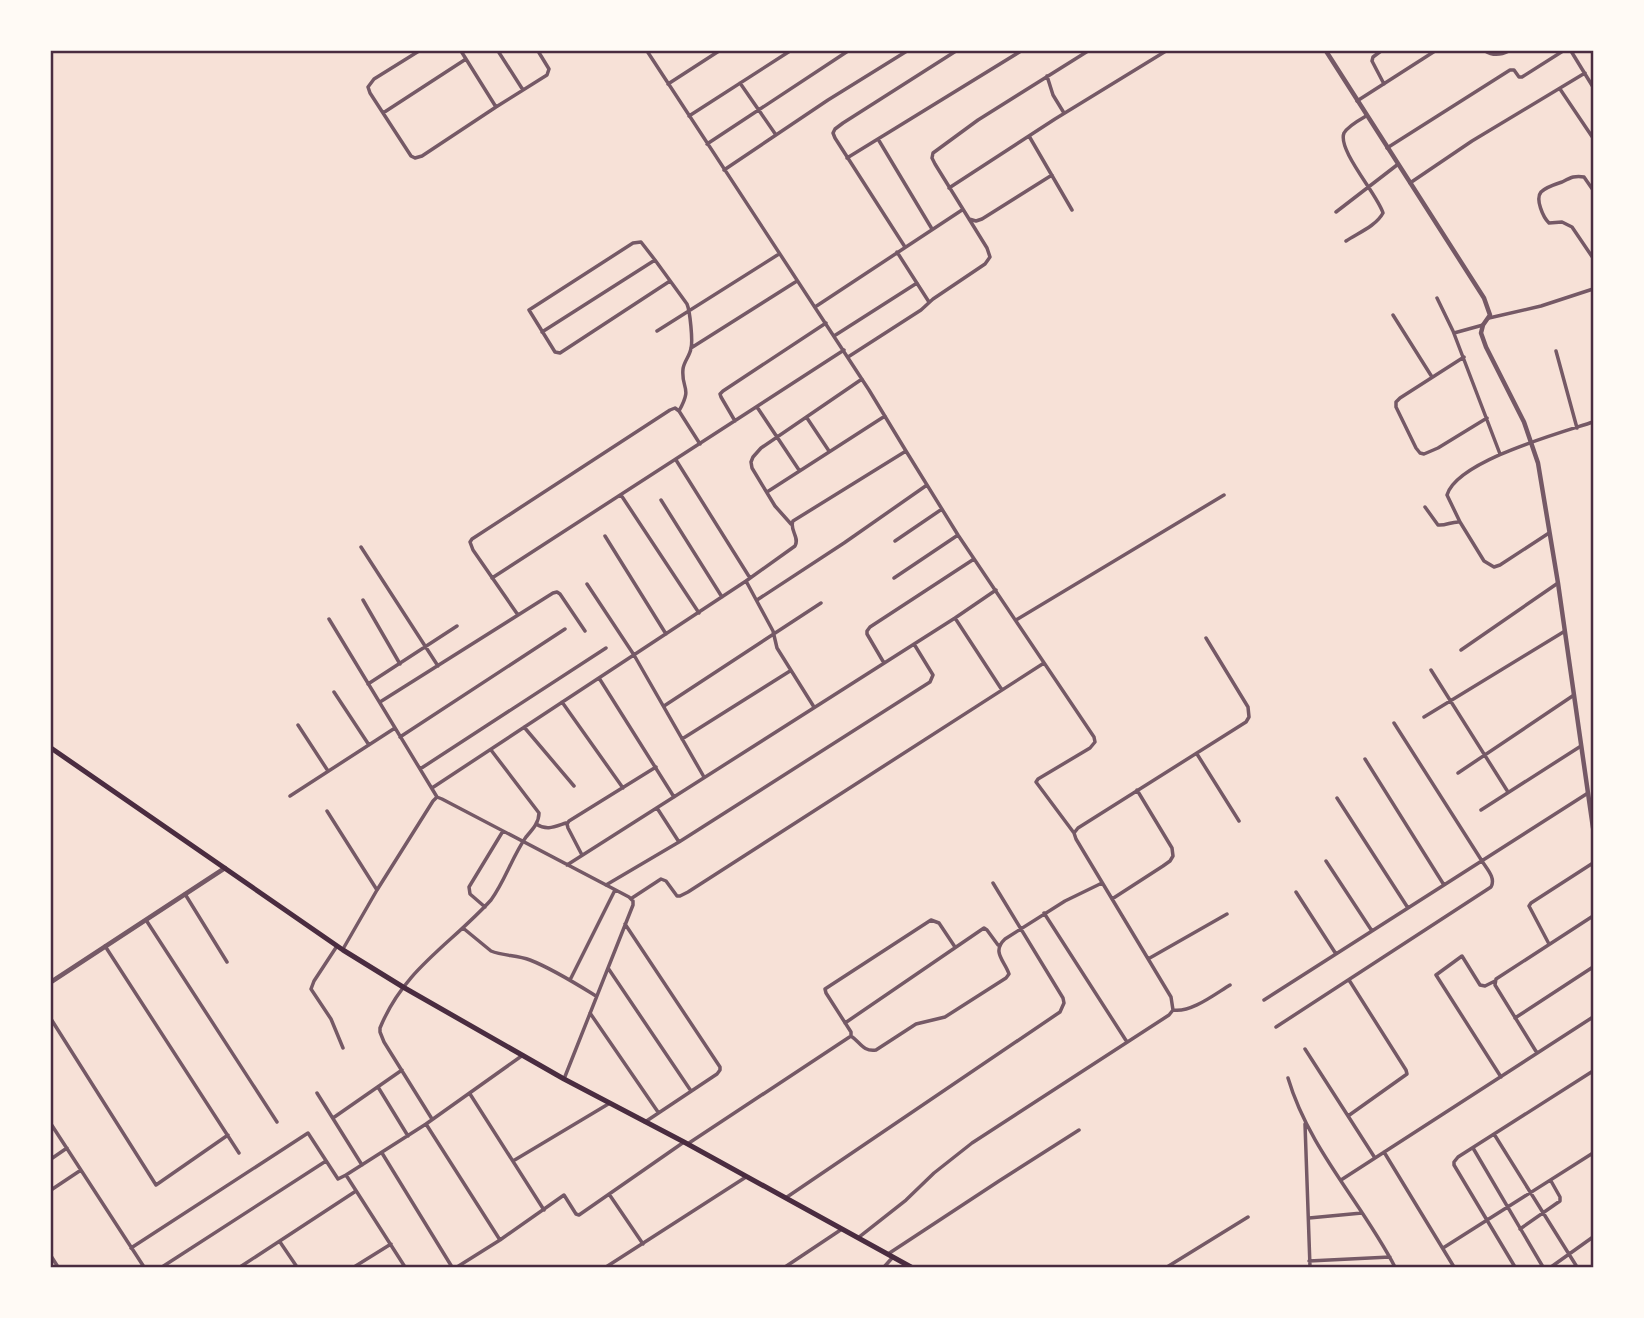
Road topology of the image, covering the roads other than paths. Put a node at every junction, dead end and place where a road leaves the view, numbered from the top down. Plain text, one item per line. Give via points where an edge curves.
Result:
1 (419, 51) edge
2 (461, 51) edge
3 (498, 51) edge
4 (538, 51) edge
5 (648, 51) edge
6 (719, 51) edge
7 (790, 51) edge
8 (848, 51) edge
9 (907, 51) edge
10 (956, 51) edge
11 (1021, 51) edge
12 (1088, 51) edge
13 (1166, 51) edge
14 (1326, 51) edge
15 (1381, 51) edge
16 (1435, 51) edge
17 (1485, 51) edge
18 (1509, 51) edge
19 (1563, 51) edge
20 (1571, 51) edge
21 (466, 59) junction
22 (1585, 73) junction
23 (1048, 76) junction
24 (740, 83) junction
25 (668, 84) junction
26 (1384, 84) junction
27 (1593, 87) edge
28 (1560, 89) junction
29 (523, 90) junction
30 (1357, 102) junction
31 (496, 107) junction
32 (758, 110) junction
33 (383, 113) junction
34 (1064, 113) junction
35 (689, 116) junction
36 (1366, 116) junction
37 (776, 135) junction
38 (1029, 136) junction
39 (1593, 138) edge
40 (878, 139) junction
41 (707, 144) junction
42 (1387, 148) junction
43 (847, 158) junction
44 (1397, 165) junction
45 (724, 170) junction
46 (1052, 175) junction
47 (1409, 183) junction
48 (1368, 186) junction
49 (949, 188) junction
50 (1593, 190) edge
51 (963, 209) junction
52 (1072, 210) dead end
53 (1336, 212) dead end
54 (969, 219) junction
55 (932, 229) junction
56 (1346, 241) dead end
57 (905, 247) junction
58 (897, 253) junction
59 (779, 254) junction
60 (1593, 258) edge
61 (656, 260) junction
62 (670, 281) junction
63 (797, 281) junction
64 (917, 283) junction
65 (1593, 289) edge
66 (1437, 298) dead end
67 (929, 302) junction
68 (815, 307) junction
69 (689, 310) junction
70 (1393, 315) dead end
71 (1489, 318) junction
72 (826, 323) junction
73 (1483, 325) junction
74 (657, 331) dead end
75 (542, 332) junction
76 (1454, 333) junction
77 (834, 336) junction
78 (691, 348) junction
79 (844, 350) junction
80 (1556, 351) dead end
81 (848, 357) junction
82 (1464, 357) junction
83 (1432, 377) junction
84 (862, 379) junction
85 (757, 407) junction
86 (679, 411) junction
87 (885, 416) junction
88 (806, 417) junction
89 (1487, 418) junction
90 (735, 421) junction
91 (1593, 422) edge
92 (1577, 428) junction
93 (777, 438) junction
94 (1532, 443) junction
95 (700, 444) junction
96 (829, 451) junction
97 (906, 451) junction
98 (1500, 454) junction
99 (676, 460) junction
100 (799, 470) junction
101 (927, 485) junction
102 (767, 492) junction
103 (621, 495) junction
104 (1224, 495) dead end
105 (661, 500) dead end
106 (1425, 507) dead end
107 (943, 509) junction
108 (1460, 522) junction
109 (791, 524) junction
110 (1549, 533) junction
111 (958, 534) junction
112 (605, 537) dead end
113 (895, 541) dead end
114 (361, 547) dead end
115 (975, 558) junction
116 (492, 578) junction
117 (894, 578) dead end
118 (748, 580) junction
119 (1558, 583) junction
120 (587, 584) dead end
121 (996, 590) junction
122 (722, 597) junction
123 (363, 600) dead end
124 (757, 600) junction
125 (821, 603) dead end
126 (699, 612) junction
127 (518, 615) junction
128 (955, 618) junction
129 (329, 619) dead end
130 (1016, 620) junction
131 (457, 626) dead end
132 (565, 629) dead end
133 (585, 631) dead end
134 (1565, 631) junction
135 (666, 634) junction
136 (773, 635) junction
137 (1206, 638) dead end
138 (914, 644) junction
139 (426, 647) junction
140 (606, 648) dead end
141 (1461, 650) dead end
142 (634, 655) junction
143 (1045, 662) junction
144 (884, 663) junction
145 (400, 664) junction
146 (438, 666) junction
147 (1431, 670) dead end
148 (790, 671) junction
149 (599, 678) junction
150 (368, 684) junction
151 (1002, 690) junction
152 (334, 692) dead end
153 (1574, 695) junction
154 (1450, 700) junction
155 (380, 702) junction
156 (562, 702) junction
157 (664, 706) junction
158 (814, 707) junction
159 (1424, 717) dead end
160 (1394, 723) dead end
161 (298, 725) dead end
162 (524, 727) junction
163 (395, 728) junction
164 (400, 737) junction
165 (682, 739) junction
166 (369, 745) junction
167 (1581, 746) junction
168 (51, 748) edge
169 (491, 750) junction
170 (1196, 754) junction
171 (1485, 756) junction
172 (1365, 759) dead end
173 (656, 767) junction
174 (420, 769) junction
175 (328, 772) junction
176 (1458, 773) dead end
177 (704, 777) junction
178 (575, 786) dead end
179 (432, 788) junction
180 (623, 788) junction
181 (1137, 790) junction
182 (1508, 792) junction
183 (1588, 793) junction
184 (290, 796) dead end
185 (437, 797) junction
186 (674, 797) junction
187 (1337, 798) dead end
188 (657, 808) junction
189 (1481, 810) dead end
190 (327, 811) dead end
191 (1239, 821) dead end
192 (568, 822) junction
193 (536, 824) junction
194 (1593, 828) edge
195 (503, 831) junction
196 (1074, 833) junction
197 (523, 841) junction
198 (679, 842) junction
199 (582, 855) junction
200 (1326, 861) dead end
201 (1482, 861) junction
202 (1593, 863) edge
203 (567, 865) junction
204 (225, 868) junction
205 (993, 883) dead end
206 (1102, 883) junction
207 (1444, 885) junction
208 (606, 886) junction
209 (377, 890) junction
210 (615, 890) junction
211 (1296, 892) dead end
212 (185, 894) junction
213 (632, 898) junction
214 (1112, 899) junction
215 (485, 906) junction
216 (1408, 908) junction
217 (1044, 913) junction
218 (1227, 914) dead end
219 (1593, 916) edge
220 (146, 920) junction
221 (625, 924) junction
222 (463, 928) junction
223 (1020, 929) junction
224 (1372, 932) junction
225 (1549, 944) junction
226 (106, 946) junction
227 (999, 946) junction
228 (955, 947) junction
229 (340, 948) junction
230 (1336, 954) junction
231 (1148, 959) junction
232 (227, 962) dead end
233 (1593, 967) edge
234 (607, 968) junction
235 (570, 980) junction
236 (1348, 980) junction
237 (1494, 981) junction
238 (51, 982) edge
239 (1230, 985) dead end
240 (402, 987) junction
241 (596, 996) junction
242 (1264, 1000) dead end
243 (1173, 1010) junction
244 (589, 1013) junction
245 (1593, 1017) edge
246 (1515, 1018) junction
247 (51, 1019) edge
248 (845, 1023) junction
249 (1276, 1027) dead end
250 (851, 1036) junction
251 (1127, 1042) junction
252 (343, 1048) dead end
253 (1305, 1049) dead end
254 (1537, 1053) junction
255 (523, 1055) junction
256 (402, 1070) junction
257 (1593, 1071) edge
258 (1501, 1077) junction
259 (1288, 1078) dead end
260 (564, 1079) junction
261 (378, 1087) junction
262 (691, 1091) junction
263 (317, 1093) dead end
264 (470, 1094) junction
265 (610, 1103) junction
266 (658, 1112) junction
267 (1348, 1116) junction
268 (332, 1118) junction
269 (432, 1119) junction
270 (277, 1122) dead end
271 (645, 1122) junction
272 (1305, 1122) junction
273 (51, 1124) edge
274 (426, 1124) junction
275 (1079, 1130) dead end
276 (1494, 1134) junction
277 (228, 1135) junction
278 (408, 1136) junction
279 (685, 1143) junction
280 (67, 1148) junction
281 (1473, 1148) junction
282 (1384, 1152) junction
283 (239, 1153) dead end
284 (382, 1153) junction
285 (1593, 1153) edge
286 (1375, 1158) junction
287 (51, 1159) edge
288 (326, 1161) junction
289 (513, 1161) junction
290 (362, 1165) junction
291 (81, 1170) junction
292 (346, 1175) junction
293 (747, 1177) junction
294 (1341, 1180) junction
295 (1550, 1181) junction
296 (51, 1190) edge
297 (356, 1191) junction
298 (1531, 1193) junction
299 (609, 1194) junction
300 (785, 1198) junction
301 (1507, 1208) junction
302 (544, 1210) junction
303 (1362, 1213) junction
304 (1543, 1214) junction
305 (1248, 1217) dead end
306 (1309, 1218) junction
307 (1487, 1221) junction
308 (842, 1229) junction
309 (1520, 1229) junction
310 (1593, 1237) edge
311 (857, 1238) junction
312 (500, 1240) junction
313 (280, 1241) junction
314 (391, 1244) junction
315 (643, 1244) junction
316 (131, 1248) junction
317 (1443, 1248) junction
318 (1569, 1254) junction
319 (51, 1256) edge
320 (891, 1256) junction
321 (1390, 1257) junction
322 (1309, 1261) junction
323 (243, 1266) edge
324 (58, 1267) edge
325 (143, 1267) edge
326 (162, 1267) edge
327 (297, 1267) edge
328 (354, 1267) edge
329 (405, 1267) edge
330 (454, 1267) edge
331 (606, 1267) edge
332 (785, 1267) edge
333 (884, 1267) edge
334 (911, 1267) edge
335 (1167, 1267) edge
336 (1310, 1267) edge
337 (1395, 1267) edge
338 (1454, 1267) edge
339 (1515, 1267) edge
340 (1543, 1267) edge
341 (1551, 1267) edge
342 (1577, 1267) edge

1 - 33 street via 369,85 368,91
2 - 21 street
3 - 29 street
4 - 29 street via 549,72
5 - 25 street
6 - 25 street
7 - 24 street
8 - 32 street
9 - 37 street
10 - 43 street via 835,128 835,138
11 - 40 street
12 - 23 street
13 - 34 street
14 - 30 street
15 - 26 street via 1372,61
16 - 26 street
17 - 18 street via 1491,55
19 - 42 street via 1522,77 1510,70
20 - 22 street
21 - 31 street
21 - 33 street
22 - 27 street
22 - 28 street
23 - 34 street
23 - 49 street via 933,153 934,164
24 - 32 street
24 - 35 street
25 - 35 street
26 - 30 street
28 - 39 street
28 - 47 street
29 - 31 street
30 - 36 street
31 - 33 street via 415,158
32 - 37 street
32 - 41 street
34 - 38 street
35 - 41 street
36 - 42 street
36 - 48 street via 1349,127 1343,140
37 - 45 street
38 - 46 street
38 - 49 street
40 - 43 street
40 - 55 street
41 - 45 street
42 - 44 street
43 - 57 street
44 - 47 street
44 - 48 street
45 - 59 street
46 - 52 street
46 - 54 street via 982,219
47 - 71 street via 1485,298
48 - 53 street
48 - 56 street via 1383,213 1381,218
49 - 51 street
50 - 60 street via 1579,176 1539,194 1545,220 1572,227
51 - 54 street
51 - 55 street
54 - 67 street via 990,257
55 - 57 street
57 - 58 street
58 - 64 street
58 - 68 street
59 - 63 street
59 - 69 street
61 - 62 street
61 - 75 street
61 - 75 street via 641,242 633,243 530,308
62 - 69 street
62 - 75 street via 560,353
63 - 68 street
63 - 78 street
64 - 67 street
64 - 77 street
65 - 71 street
66 - 76 street
67 - 81 street
68 - 72 street
69 - 74 street
69 - 78 street
70 - 83 street
71 - 73 street
72 - 77 street
72 - 90 street via 720,394
73 - 76 street
73 - 94 street via 1486,347
76 - 82 street
77 - 79 street
78 - 86 street via 682,373 686,399
79 - 81 street
79 - 85 street
80 - 92 street
81 - 84 street
82 - 83 street
82 - 89 street
83 - 89 street via 1396,402 1420,453 1438,448
84 - 87 street
84 - 88 street
85 - 90 street
85 - 93 street
86 - 95 street
86 - 116 street via 670,410 472,539 471,546
87 - 96 street
87 - 97 street
88 - 93 street
88 - 96 street
89 - 98 street
90 - 95 street
91 - 92 street
92 - 94 street
93 - 100 street
93 - 102 street via 751,462
94 - 98 street
94 - 110 street
95 - 99 street
96 - 100 street
97 - 101 street
97 - 109 street
98 - 108 street via 1447,491
99 - 103 street
99 - 118 street
100 - 102 street
101 - 107 street
101 - 124 street
102 - 109 street
103 - 116 street
103 - 126 street
104 - 130 street
105 - 122 street
106 - 108 street via 1438,525
107 - 111 street
107 - 113 street
108 - 110 street via 1484,561 1494,567
109 - 118 street via 797,539 794,547
110 - 119 street
111 - 115 street
111 - 117 street
112 - 135 street
114 - 139 street
115 - 121 street
115 - 144 street via 870,627 867,634
116 - 127 street
118 - 122 street
118 - 124 street
119 - 134 street
119 - 141 street
120 - 142 street
121 - 128 street
121 - 130 street
122 - 126 street
123 - 145 street
124 - 136 street
125 - 136 street
126 - 135 street
127 - 133 street via 557,592
127 - 146 street
128 - 138 street
128 - 151 street
129 - 150 street
130 - 143 street
131 - 139 street
132 - 164 street
134 - 153 street
134 - 154 street
135 - 142 street
136 - 148 street
136 - 157 street
137 - 170 street via 1250,717
138 - 144 street
138 - 198 street via 933,675 930,682
139 - 145 street
139 - 146 street
140 - 174 street
142 - 149 street
142 - 157 street
143 - 151 street
143 - 196 street via 1095,742 1036,782
144 - 158 street
145 - 150 street
146 - 155 street
147 - 154 street
148 - 158 street
148 - 165 street
149 - 156 street
149 - 173 street
150 - 155 street
151 - 213 street via 688,892 677,896 661,879
152 - 166 street
153 - 167 street
153 - 171 street
154 - 159 street
154 - 171 street
155 - 163 street
156 - 162 street
156 - 180 street
157 - 165 street
158 - 177 street
160 - 201 street
161 - 175 street
162 - 169 street
162 - 178 street
163 - 164 street
163 - 166 street
164 - 174 street
165 - 177 street
166 - 175 street
167 - 182 street
167 - 183 street
168 - 204 main road
169 - 179 street
169 - 193 street via 539,813
170 - 181 street
170 - 191 street
171 - 176 street
171 - 182 street
172 - 207 street
173 - 180 street
173 - 186 street
174 - 179 street
175 - 184 street
177 - 186 street
179 - 185 street
180 - 192 street
181 - 196 street
181 - 214 street via 1173,856
182 - 189 street
183 - 194 street
183 - 201 street
185 - 195 street
185 - 209 street
186 - 188 street
187 - 216 street
188 - 198 street
188 - 199 street
190 - 209 street
192 - 193 street via 549,829
192 - 199 street
193 - 197 street
195 - 197 street
195 - 215 street via 469,887 470,894
196 - 206 street
197 - 203 street
197 - 215 street
198 - 208 street
199 - 203 street
200 - 224 street
201 - 207 street
201 - 236 street via 1493,879 1491,887
202 - 225 street via 1529,906
203 - 208 street
204 - 212 street
204 - 229 main road
205 - 223 street
206 - 214 street
206 - 217 street
207 - 216 street
208 - 210 street
209 - 229 street
210 - 213 street
210 - 235 street
211 - 230 street
212 - 220 street
212 - 232 street
213 - 221 street
214 - 231 street
215 - 222 street
216 - 224 street
217 - 223 street
217 - 251 street
218 - 231 street
219 - 225 street
220 - 226 street
220 - 270 street
221 - 234 street
221 - 262 street via 720,1067
222 - 235 street via 496,953 526,958
222 - 240 street
223 - 227 street
223 - 300 street via 1063,998 1060,1012
224 - 230 street
225 - 237 street
226 - 238 street
226 - 277 street
227 - 228 street via 984,929
227 - 250 street via 1009,974 1006,978 945,1017 916,1024 876,1050 864,1049
228 - 248 street
228 - 248 street via 939,923 931,920 825,989
229 - 240 main road
229 - 252 street via 312,989
230 - 242 street
231 - 243 street
233 - 246 street
234 - 241 street
234 - 262 street
235 - 241 street
236 - 249 street
236 - 267 street via 1407,1074
237 - 246 street
237 - 258 street via 1480,985 1462,957 1436,975
239 - 243 street via 1190,1008
240 - 255 main road
240 - 256 street via 380,1032
241 - 244 street
243 - 251 street
244 - 260 street
244 - 266 street
245 - 254 street
246 - 254 street
247 - 277 street via 156,1185
248 - 250 street
250 - 279 street
251 - 311 street via 972,1143
253 - 267 street
254 - 258 street
255 - 260 main road
255 - 264 street
256 - 261 street
256 - 269 street
257 - 276 street
258 - 282 street
259 - 272 street
260 - 265 main road
261 - 268 street
261 - 278 street
262 - 266 street
263 - 268 street
264 - 269 street
264 - 289 street
265 - 271 main road
265 - 289 street
266 - 271 street
267 - 286 street
268 - 290 street
269 - 274 street
271 - 279 main road
272 - 294 street
272 - 306 street
273 - 280 street
274 - 278 street
274 - 312 street
275 - 320 street
276 - 281 street
276 - 298 street
277 - 283 street
278 - 284 street
279 - 293 main road
279 - 299 street
280 - 287 street
280 - 291 street
281 - 301 street
281 - 307 street via 1455,1159 1454,1165
282 - 286 street
282 - 317 street
284 - 290 street
284 - 330 street
285 - 295 street
286 - 294 street
288 - 292 street via 338,1179
288 - 316 street via 308,1133
288 - 326 street
289 - 302 street
290 - 292 street
291 - 296 street
291 - 316 street
292 - 297 street
293 - 300 main road
293 - 315 street
294 - 303 street
295 - 298 street
295 - 304 street via 1560,1201
297 - 313 street
297 - 314 street
298 - 301 street
298 - 304 street
299 - 302 street via 579,1215 564,1195
299 - 315 street
300 - 308 main road
301 - 307 street
301 - 309 street
302 - 312 street
303 - 306 street
303 - 321 street
304 - 309 street
304 - 318 street
305 - 335 street
306 - 322 street
307 - 317 street
307 - 339 street
308 - 311 main road
308 - 332 street
309 - 340 street
310 - 318 street
311 - 320 main road
312 - 330 street
313 - 323 street
313 - 327 street
314 - 328 street
314 - 329 street
315 - 331 street
316 - 325 street
317 - 338 street
318 - 341 street
318 - 342 street
319 - 324 street
320 - 333 street
320 - 334 main road
321 - 322 street
321 - 337 street
322 - 336 street

